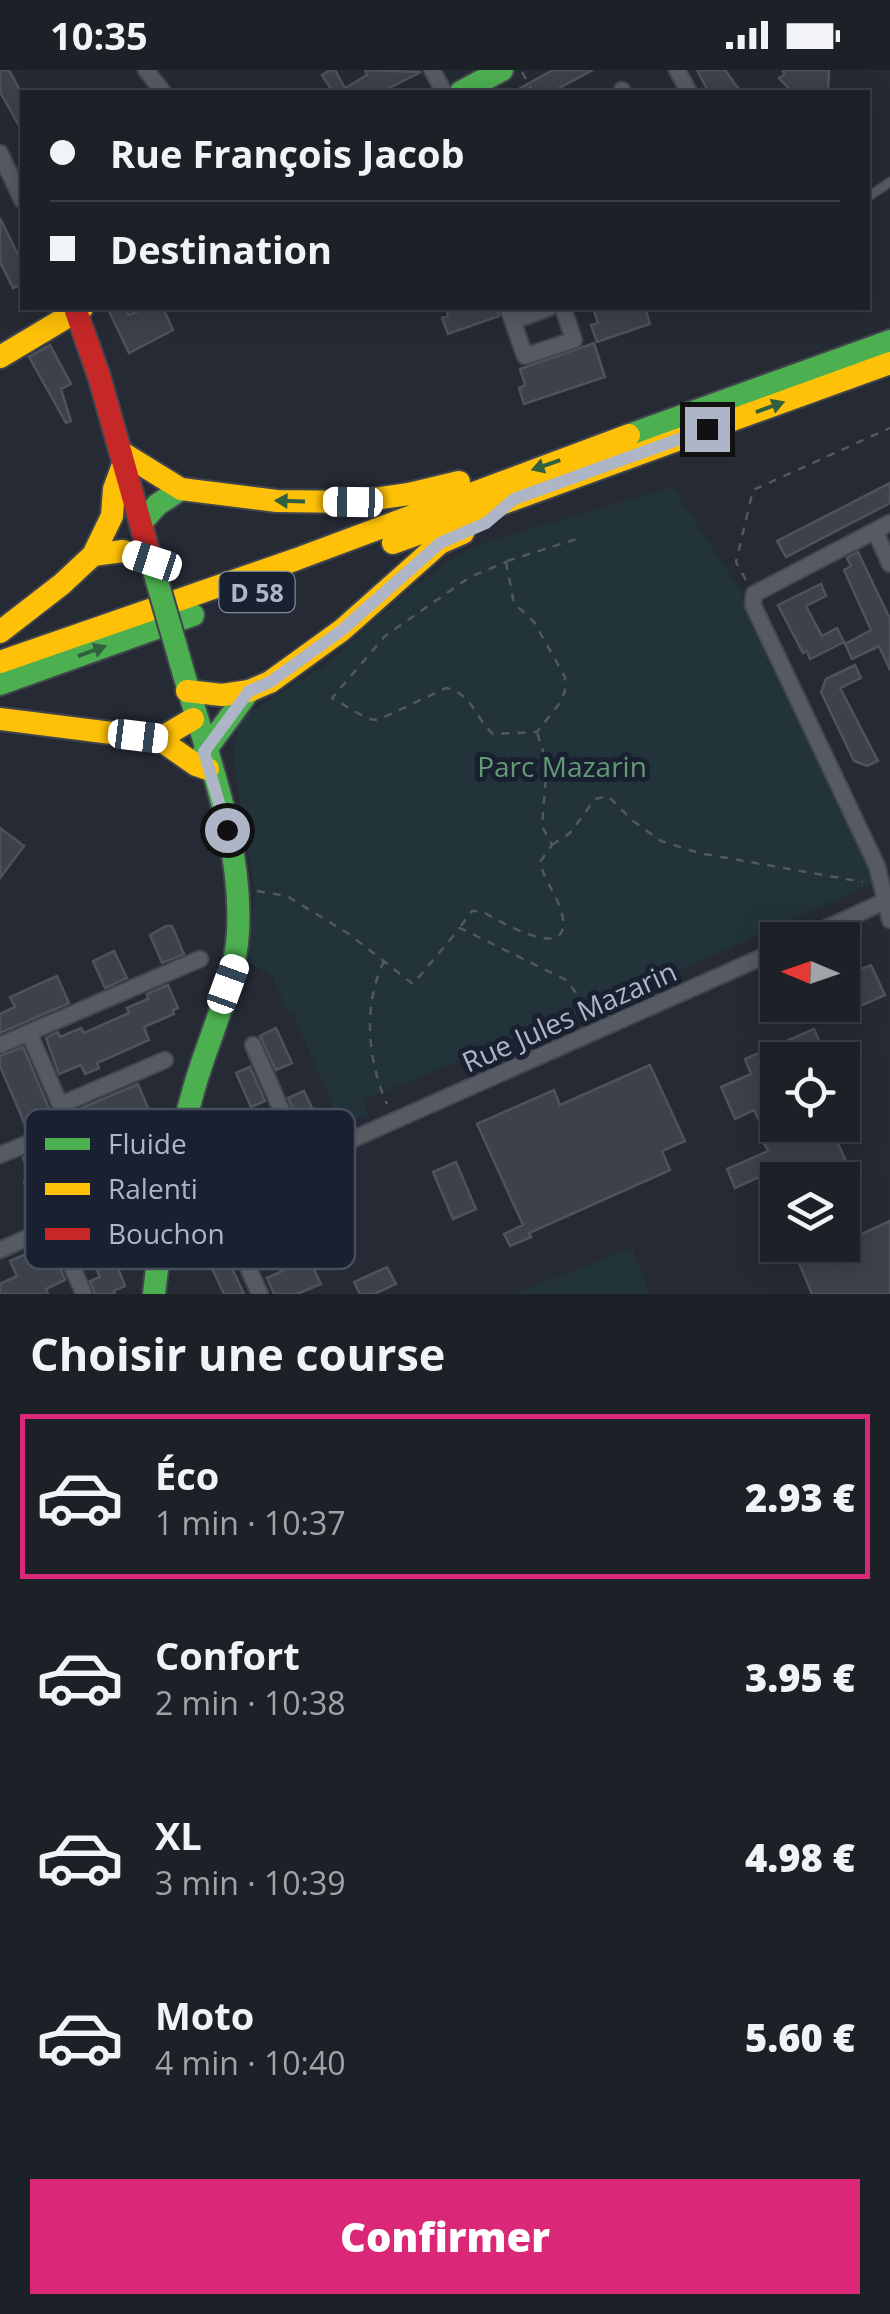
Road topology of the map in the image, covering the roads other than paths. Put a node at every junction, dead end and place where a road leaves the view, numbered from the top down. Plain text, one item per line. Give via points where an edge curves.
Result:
1 (146, 70) edge
2 (502, 70) edge
3 (161, 90) edge
4 (465, 90) edge
5 (0, 153) edge
6 (20, 196) edge
7 (76, 310) edge
8 (78, 310) edge
9 (536, 310) edge
10 (565, 310) edge
11 (511, 314) edge
12 (890, 341) edge
13 (0, 357) edge
14 (890, 364) edge
15 (122, 457) junction
16 (490, 485) junction
17 (181, 489) junction
18 (514, 499) junction
19 (141, 523) junction
20 (882, 528) edge
21 (93, 554) junction
22 (890, 564) edge
23 (153, 566) junction
24 (0, 632) edge
25 (0, 662) edge
26 (0, 684) edge
27 (187, 691) junction
28 (249, 691) junction
29 (0, 719) edge
30 (194, 719) junction
31 (160, 739) junction
32 (206, 760) junction
33 (888, 900) edge
34 (890, 920) edge
35 (840, 922) edge
36 (760, 958) edge
37 (200, 959) dead end
38 (28, 1032) junction
39 (253, 1045) dead end
40 (0, 1046) edge
41 (165, 1060) dead end
42 (60, 1105) junction
43 (62, 1109) edge
44 (190, 1109) edge
45 (281, 1109) edge
46 (355, 1136) edge
47 (25, 1145) edge
48 (0, 1156) edge
49 (25, 1239) edge
50 (0, 1250) edge
51 (73, 1269) edge
52 (157, 1269) edge
53 (249, 1269) edge
54 (84, 1294) edge
55 (154, 1294) edge
56 (260, 1294) edge

1 - 3 street
2 - 4 main road
5 - 6 street
7 - 13 main road
8 - 15 main road
9 - 11 street
10 - 11 street via 574,340 526,356
12 -> 16 main road, D 58
18 -> 14 main road, D 58
15 - 17 main road
15 - 19 main road
15 - 21 main road via 112,516
16 -> 17 main road via 468,479 353,502
16 - 25 main road, D 58
17 - 19 main road
26 -> 18 main road, D 58
18 - 28 main road via 486,523 440,543 342,630
19 - 23 main road
20 - 22 street
20 - 33 street via 754,594 753,605 878,866
21 - 23 main road via 123,552
21 - 24 main road
23 - 27 main road, bridge
27 - 28 main road
27 - 30 main road
28 - 32 main road
29 - 31 main road
30 - 31 main road
30 - 32 main road
31 - 32 main road via 196,765
32 - 44 main road via 227,830 239,938
33 - 34 street
33 - 35 street
36 - 46 street, Rue Jules Mazarin
37 - 38 street
38 - 40 street
38 - 42 street
39 - 45 street
41 - 42 street
42 - 43 street
47 - 48 street
49 - 50 street
51 - 54 street
52 - 55 main road
53 - 56 street, Rue Jules Mazarin

